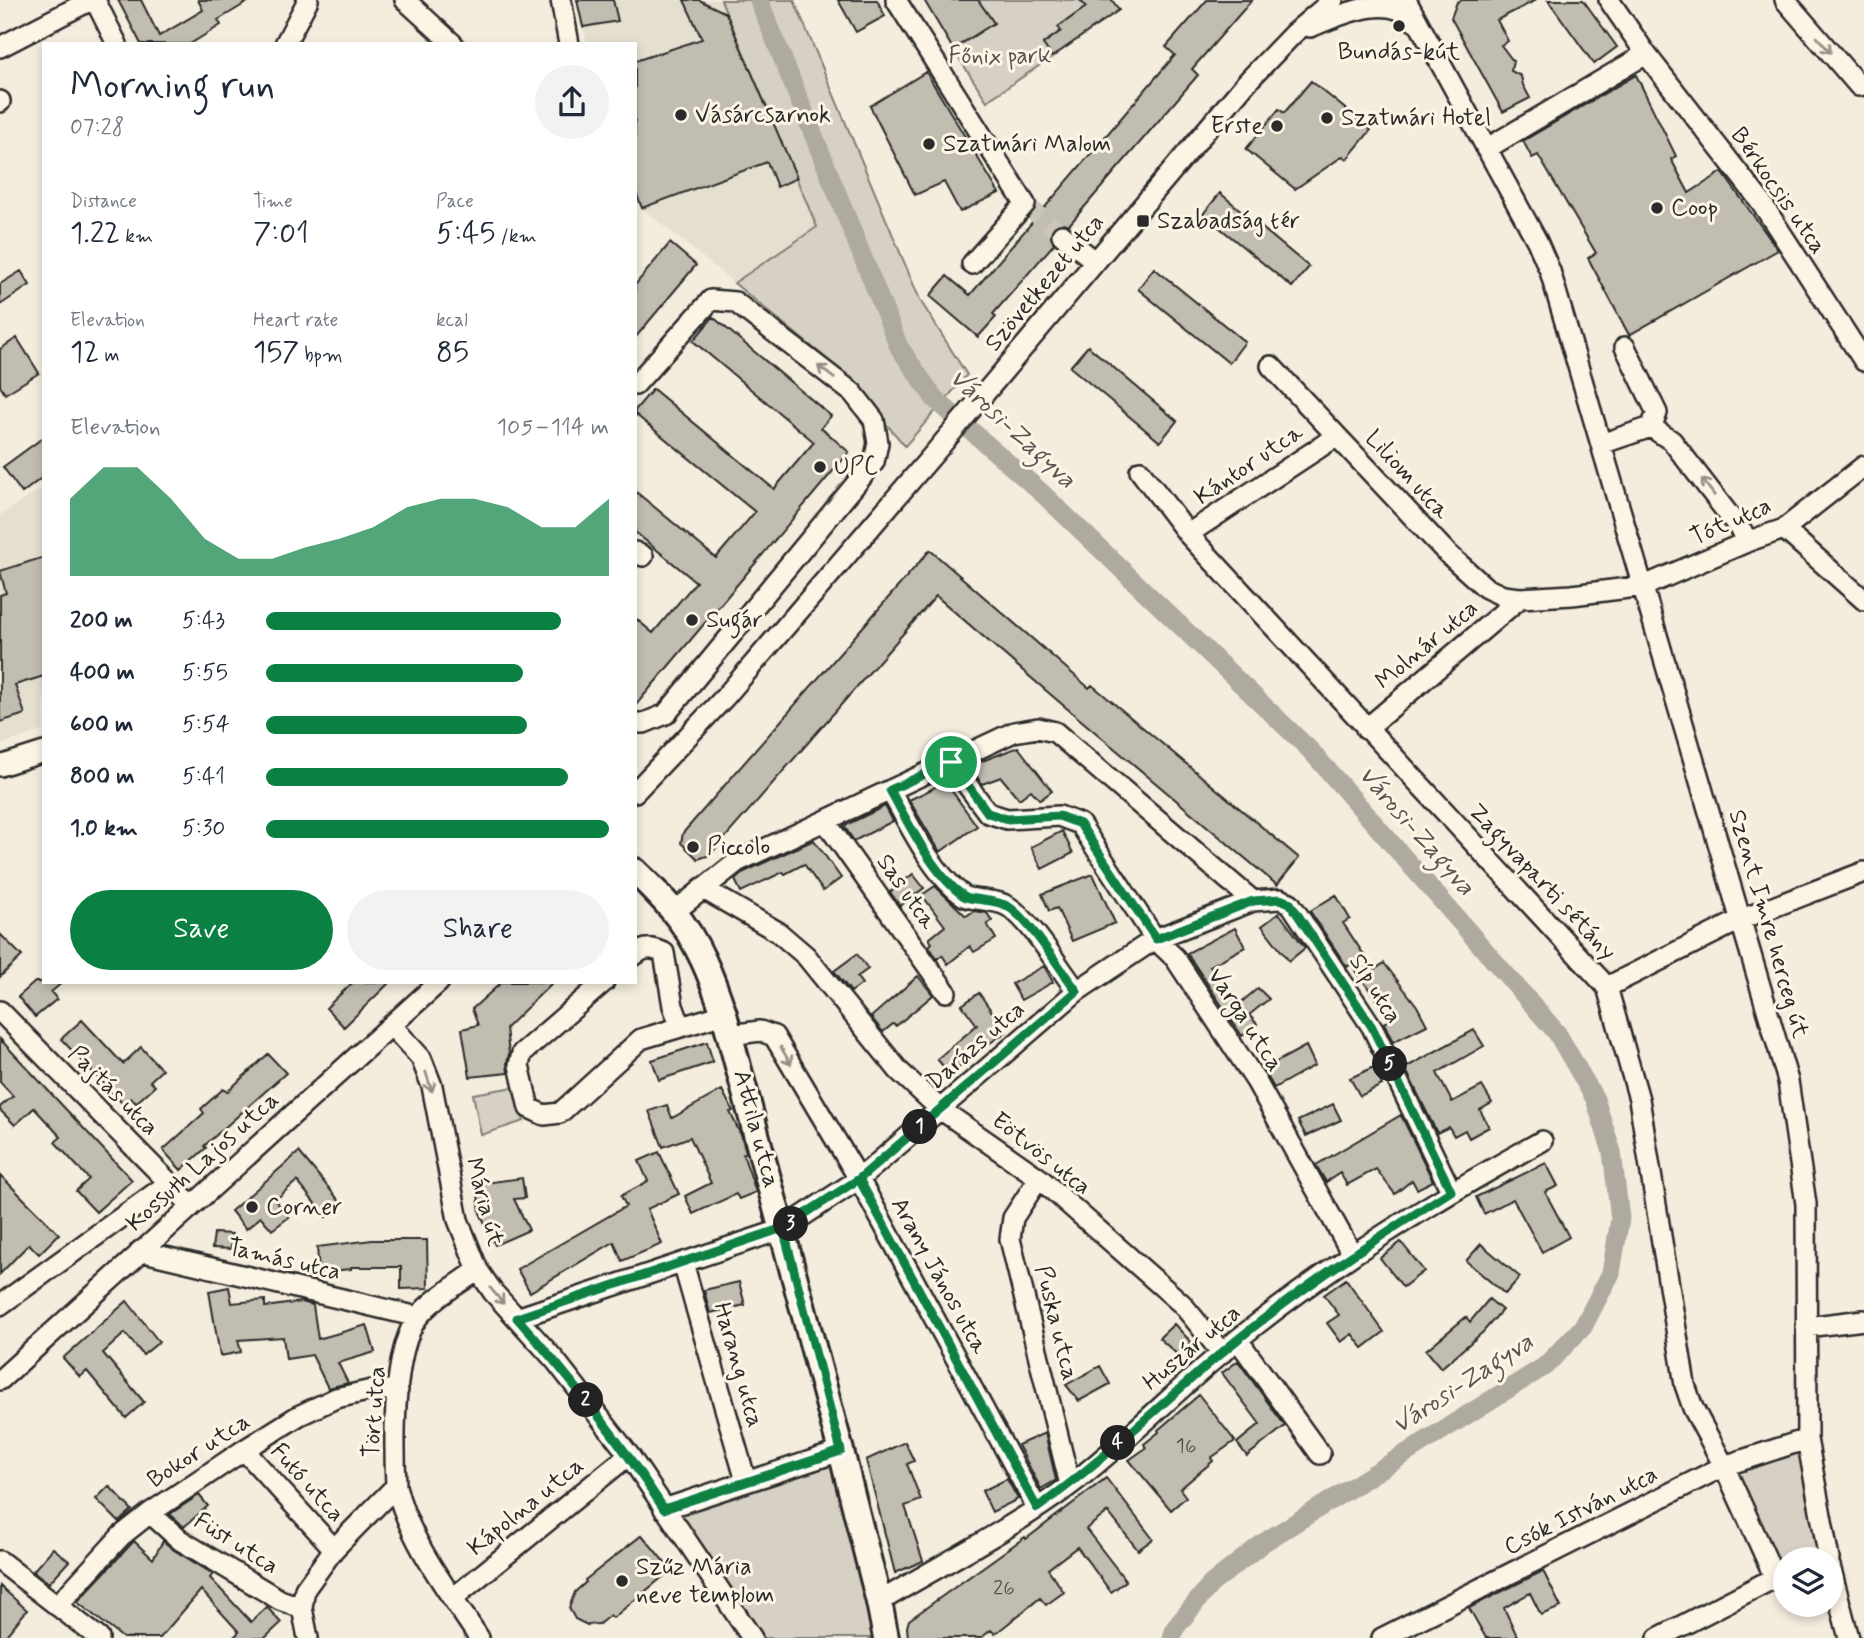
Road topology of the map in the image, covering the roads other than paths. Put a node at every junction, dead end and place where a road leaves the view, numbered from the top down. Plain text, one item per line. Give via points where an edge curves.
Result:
1 (93, 0) edge
2 (308, 0) edge
3 (405, 0) edge
4 (561, 0) edge
5 (1314, 0) edge
6 (1333, 0) edge
7 (1406, 0) edge
8 (1423, 0) edge
9 (1609, 0) edge
10 (1785, 0) edge
11 (899, 1) edge
12 (1419, 25) junction
13 (1293, 34) junction
14 (116, 42) edge
15 (286, 42) edge
16 (451, 42) edge
17 (569, 42) edge
18 (0, 47) edge
19 (1646, 54) junction
20 (1864, 85) edge
21 (1486, 149) junction
22 (1062, 235) tunnel mouth
23 (1095, 261) junction
24 (972, 264) dead end
25 (1625, 347) dead end
26 (1864, 361) edge
27 (1271, 366) dead end
28 (637, 383) edge
29 (1651, 427) junction
30 (1337, 436) junction
31 (1601, 444) junction
32 (1864, 466) edge
33 (1140, 471) dead end
34 (1784, 529) junction
35 (1188, 534) junction
36 (1749, 541) junction
37 (1644, 586) junction
38 (1520, 598) junction
39 (1864, 600) edge
40 (637, 723) edge
41 (1366, 729) junction
42 (42, 753) edge
43 (951, 762) junction
44 (0, 766) edge
45 (637, 790) edge
46 (890, 790) junction
47 (825, 821) junction
48 (637, 873) edge
49 (1864, 873) edge
50 (702, 888) junction
51 (1280, 899) joint
52 (1253, 901) junction
53 (674, 912) junction
54 (1742, 919) junction
55 (1156, 939) junction
56 (637, 953) edge
57 (437, 984) edge
58 (602, 984) edge
59 (1607, 988) junction
60 (1077, 991) junction
61 (946, 992) dead end
62 (0, 1011) edge
63 (727, 1025) junction
64 (393, 1026) junction
65 (681, 1027) junction
66 (940, 1110) junction
67 (1542, 1141) dead end
68 (1039, 1178) junction
69 (859, 1179) junction
70 (169, 1183) junction
71 (1451, 1191) junction
72 (191, 1205) junction
73 (783, 1228) junction
74 (140, 1251) junction
75 (1352, 1254) junction
76 (683, 1263) junction
77 (478, 1270) junction
78 (0, 1304) edge
79 (418, 1317) junction
80 (517, 1318) junction
81 (1864, 1320) edge
82 (1806, 1327) junction
83 (1238, 1340) junction
84 (1222, 1353) junction
85 (0, 1380) edge
86 (398, 1390) junction
87 (1807, 1438) junction
88 (244, 1450) junction
89 (841, 1451) junction
90 (1320, 1454) dead end
91 (629, 1455) junction
92 (1724, 1466) junction
93 (746, 1481) junction
94 (1070, 1485) junction
95 (396, 1486) junction
96 (1037, 1508) junction
97 (664, 1509) junction
98 (150, 1513) junction
99 (1823, 1547) edge
100 (334, 1549) junction
101 (0, 1561) edge
102 (1773, 1561) edge
103 (1773, 1579) edge
104 (453, 1598) junction
105 (879, 1602) junction
106 (57, 1606) junction
107 (302, 1608) junction
108 (1843, 1617) edge
109 (95, 1637) edge
110 (307, 1638) edge
111 (479, 1638) edge
112 (752, 1638) edge
113 (886, 1638) edge
114 (1382, 1638) edge
115 (1658, 1638) edge
116 (1849, 1638) edge

1 - 14 street
1 - 18 street
2 - 15 street
3 - 16 street
4 - 17 street
5 - 13 street
6 - 13 street, Szövetkezet utca
7 - 12 street
8 - 12 street
9 - 19 street, Bérkocsis utca
10 -> 20 street via 1859,86
11 - 24 street via 1024,204
12 - 13 street via 1397,9 1375,7 1344,13
12 - 21 street
13 - 23 street, Szövetkezet utca via 1245,83
19 - 21 street
19 - 26 street, Bérkocsis utca via 1761,202
21 - 31 street, Szent Imre herceg út via 1550,271
22 - 23 street
23 - 45 street, Szövetkezet utca via 725,697
25 - 29 street via 1657,413
27 - 30 street, Liliom utca
40 -> 28 street via 666,714 874,462 878,443 874,420 853,393 735,302 711,300
29 - 31 street
36 -> 29 street via 1672,441
30 - 35 street, Kántor utca
30 - 38 street, Liliom utca via 1486,588
31 - 37 street, Szent Imre herceg út
32 - 34 street, Tót utca
33 - 35 street, Zagyvaparti sétány
34 - 36 street, Tót utca
34 - 39 street
35 - 41 street, Zagyvaparti sétány
36 - 37 street, Tót utca
37 - 38 street, Tót utca
37 - 54 street, Szent Imre herceg út
38 - 41 street, Molnár utca
41 - 59 street, Zagyvaparti sétány
42 - 44 street
43 - 46 street
43 - 52 street via 1014,732 1038,728 1055,732
43 - 55 street, Varga utca via 988,813 1007,819 1059,816 1080,824
46 - 47 street
46 - 60 street via 951,884 966,898 995,901 1010,908
47 - 50 street via 737,862
47 - 61 street, Sas utca
48 - 53 main road, Attila utca
49 - 54 street
50 - 53 street
50 - 66 street, Eötvös utca via 778,932 806,956 899,1071
51 - 52 street, Darázs utca
51 - 71 street, Síp utca via 1290,903 1372,1027
52 - 55 street, Darázs utca
53 - 63 main road, Attila utca via 711,975
54 - 59 street
54 - 82 street, Szent Imre herceg út via 1788,1081 1806,1204
55 - 60 street, Darázs utca
55 - 75 street, Varga utca via 1175,958 1256,1081
56 - 65 street via 653,948 664,953
57 - 64 street, Kossuth Lajos utca
58 - 65 street via 522,1053 519,1065 529,1108 544,1115 560,1112 641,1039
59 - 92 street, Zagyvaparti sétány via 1639,1099 1685,1385
60 - 66 street, Darázs utca
62 - 70 street, Pajtás utca
63 - 65 street
63 -> 69 street, Arany János utca via 774,1036
63 - 73 main road, Attila utca
64 - 72 street, Kossuth Lajos utca
64 -> 77 street, Mária út via 421,1058 432,1086 458,1220
66 - 68 street, Eötvös utca
66 - 69 street, Darázs utca
67 - 71 street, Huszár utca
68 - 84 street, Eötvös utca via 1182,1304
68 - 94 street, Puska utca via 1013,1218 1010,1239
69 - 73 street, Darázs utca
69 - 96 street, Arany János utca
70 - 72 street, Pajtás utca
70 - 78 street, Kossuth Lajos utca
71 - 75 street, Huszár utca
72 - 74 street, Kossuth Lajos utca
73 - 76 street, Darázs utca
73 - 89 main road, Attila utca
74 - 79 street, Tamás utca
74 - 85 street, Kossuth Lajos utca
75 - 83 street, Huszár utca
76 - 80 street, Darázs utca
76 - 93 street, Harang utca
77 - 79 street, Tört utca
77 -> 80 street, Mária út
79 - 86 street, Tört utca via 405,1343
80 - 91 street, Mária út
81 - 82 street
82 - 87 street, Szent Imre herceg út
83 - 84 street, Huszár utca
83 - 90 street
84 - 94 street, Huszár utca
86 - 88 street, Bokor utca via 336,1398
86 - 95 street, Tört utca
87 - 92 street, Csók István utca
87 - 99 street, Szent Imre herceg út
88 - 98 street, Bokor utca
88 - 100 street, Futó utca
89 - 93 street
89 - 105 main road, Attila utca
91 - 97 street, Mária út
91 - 104 street, Kápolna utca
92 - 102 street
92 - 114 street, Csók István utca
93 - 97 street
94 - 96 street, Huszár utca
95 - 100 street, Tört utca
95 - 104 street via 414,1537
96 - 105 street, Huszár utca
97 - 112 street, Mária út
98 - 106 street, Bokor utca via 121,1536
98 - 107 street, Füst utca via 180,1541 279,1600
100 - 107 street, Tört utca via 305,1589
101 - 106 street
103 - 115 street
104 - 111 street
105 - 113 main road, Attila utca
106 - 109 street
107 - 110 street
108 - 116 street, Szent Imre herceg út

